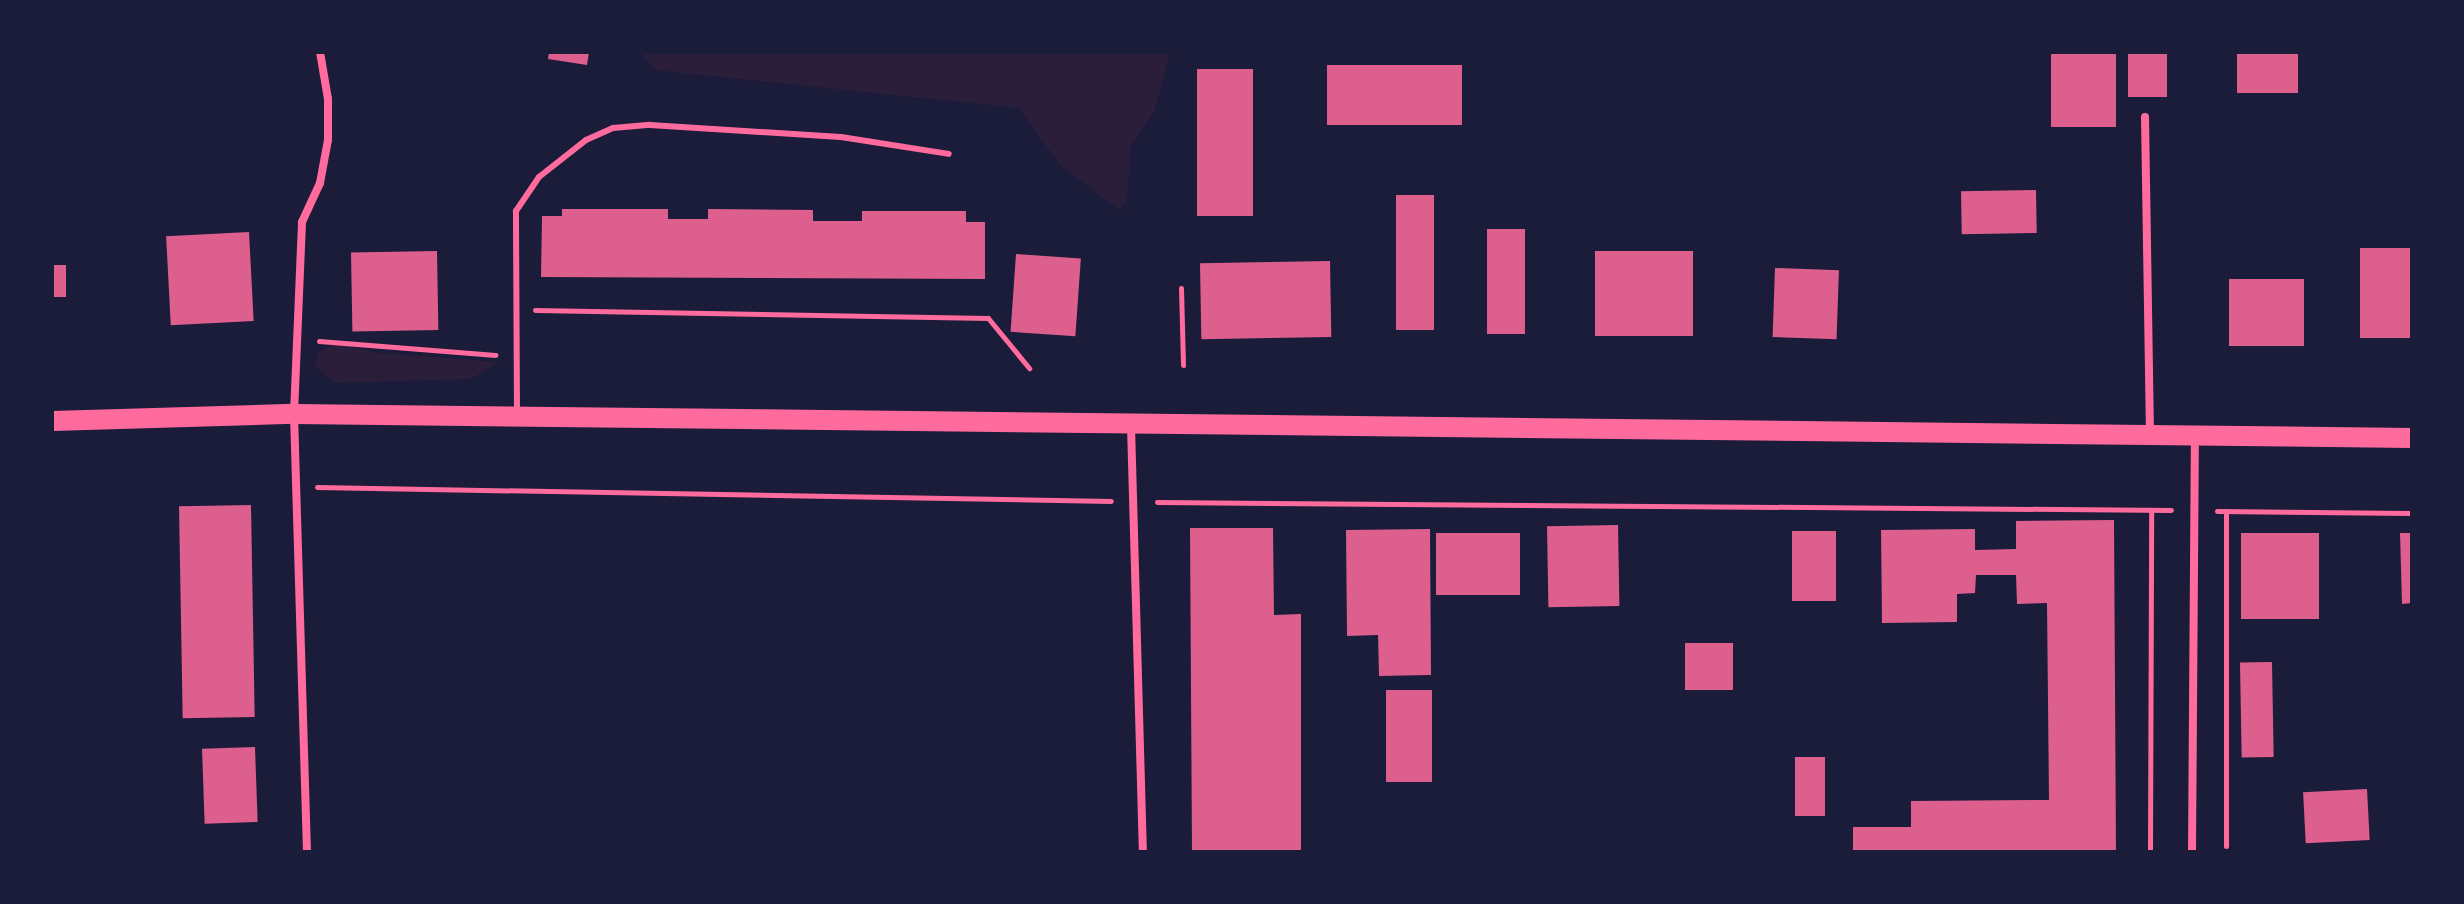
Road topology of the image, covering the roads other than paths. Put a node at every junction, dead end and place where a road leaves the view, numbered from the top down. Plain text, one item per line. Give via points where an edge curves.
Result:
1 (320, 52) edge
2 (2145, 117) dead end
3 (949, 154) dead end
4 (294, 414) junction
5 (517, 417) junction
6 (52, 421) edge
7 (1131, 425) junction
8 (2150, 434) junction
9 (2195, 435) junction
10 (2412, 438) edge
11 (307, 852) edge
12 (1143, 852) edge
13 (2192, 852) edge

1 - 4 street via 328,140 320,183 302,222
2 - 8 street
3 - 5 lane via 841,137 650,125 613,128 558,159 516,211
4 - 5 main road
4 - 6 main road
4 - 11 street
5 - 7 main road
7 - 8 main road
7 - 12 street
8 - 9 main road
9 - 10 main road
9 - 13 street

